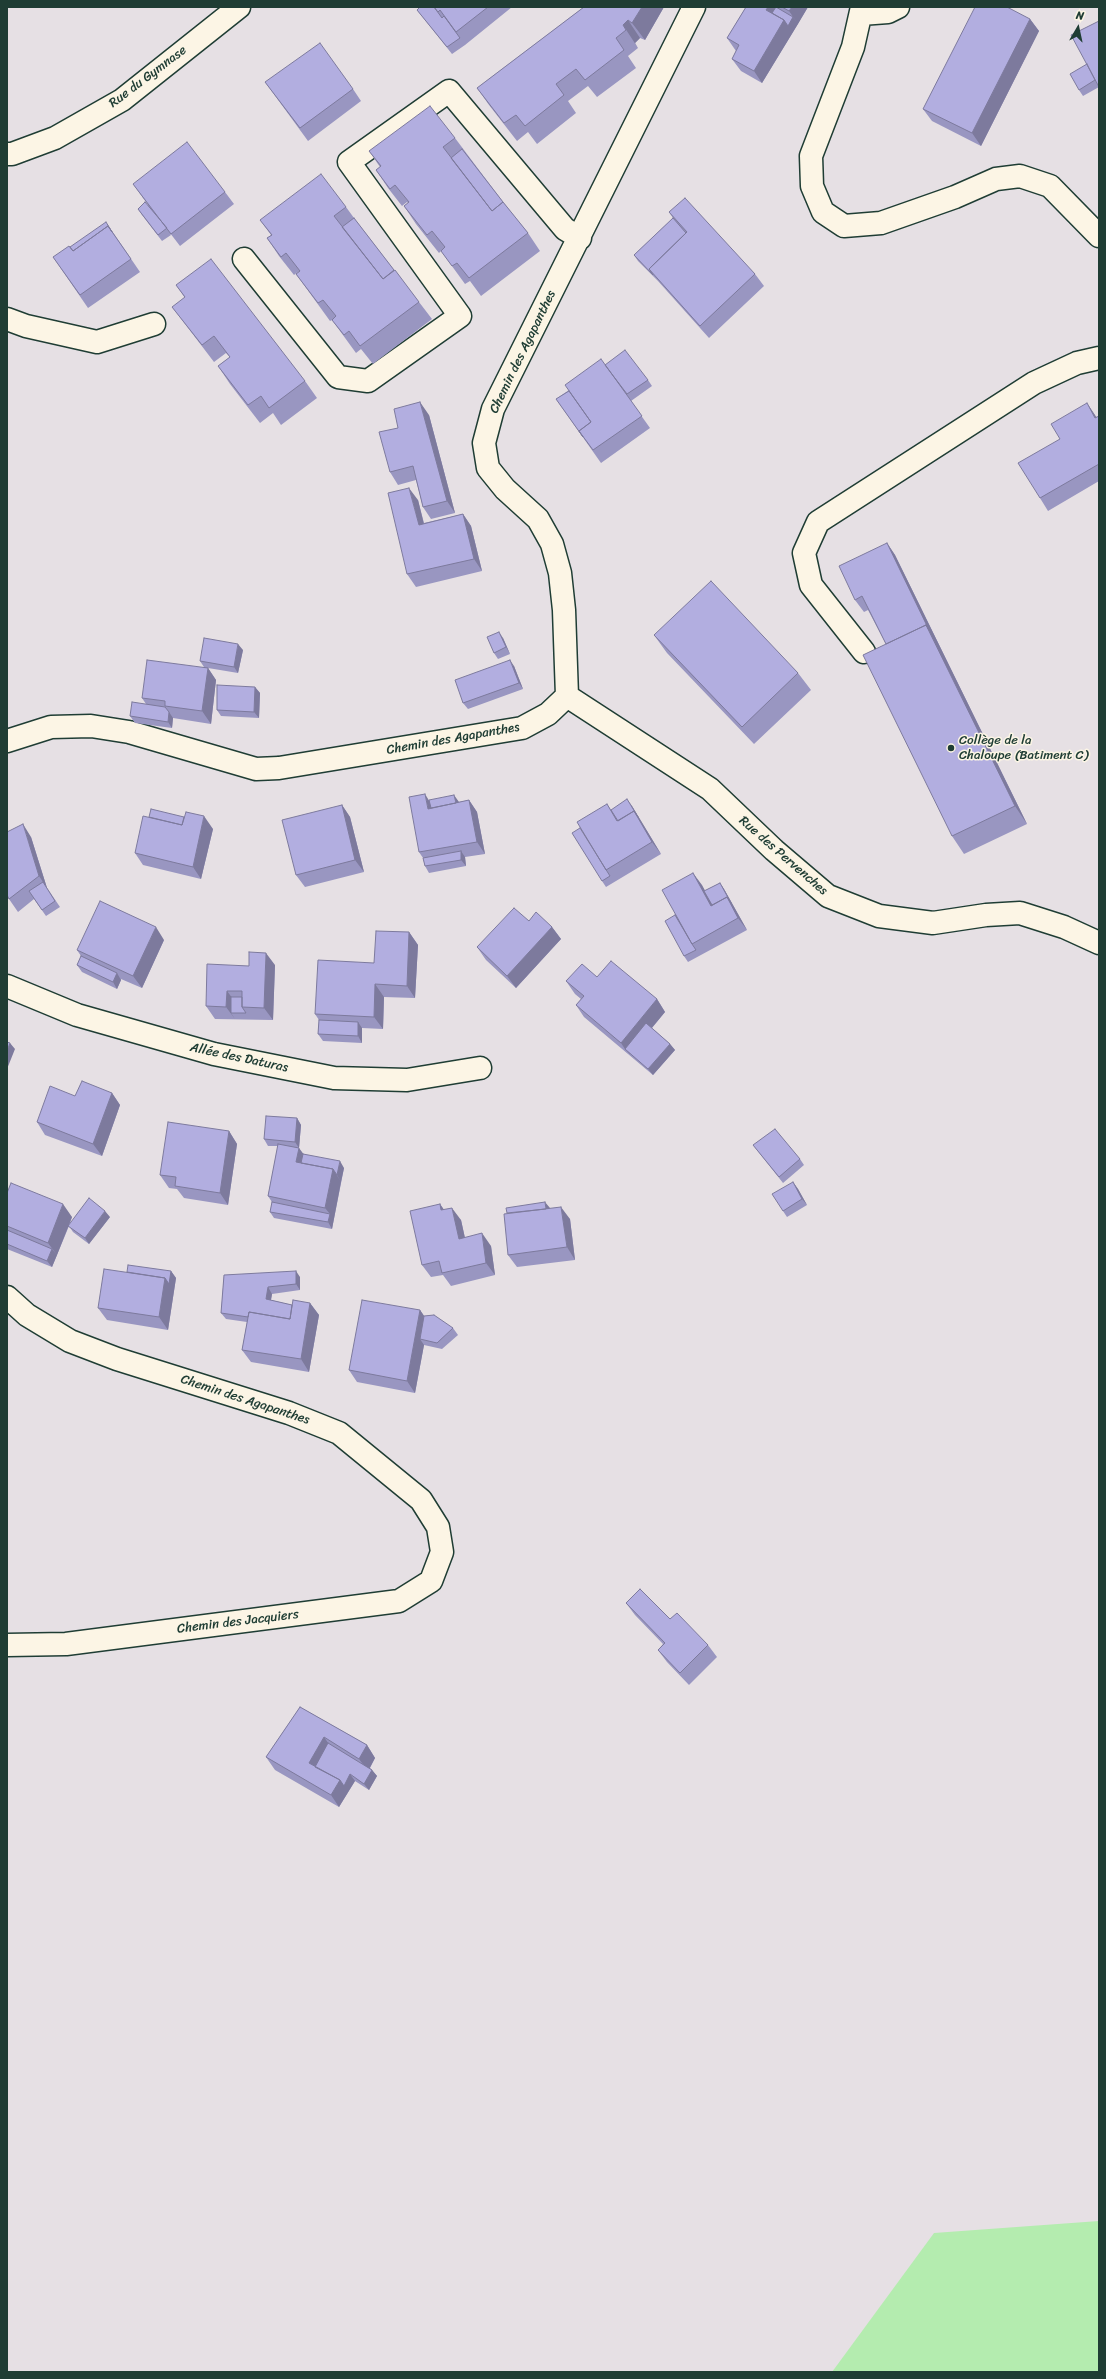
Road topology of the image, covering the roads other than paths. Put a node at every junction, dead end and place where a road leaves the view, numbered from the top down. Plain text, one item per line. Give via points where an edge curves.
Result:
1 (239, 7) edge
2 (694, 7) edge
3 (898, 7) edge
4 (862, 10) edge
5 (7, 154) edge
6 (1099, 236) edge
7 (580, 238) junction
8 (244, 259) dead end
9 (7, 318) edge
10 (154, 324) dead end
11 (1099, 358) edge
12 (864, 652) dead end
13 (568, 696) junction
14 (7, 741) edge
15 (1099, 943) edge
16 (7, 986) edge
17 (480, 1068) dead end
18 (7, 1297) edge
19 (442, 1552) joint
20 (7, 1645) edge

1 - 5 street, Rue du Gymnase via 122,100 55,138
2 - 7 street, Chemin des Agapanthes
3 - 4 street via 888,12
4 - 6 street via 853,47 811,156 812,186 823,212 844,226 881,223 955,197 996,179 1020,176 1050,186
7 - 8 street via 565,229 449,91 349,162 460,316 368,381 338,377
7 - 13 street, Chemin des Agapanthes via 493,409 484,443 488,468 504,489 538,519 552,544 560,573 564,610
9 - 10 street via 26,326 97,342
11 - 12 street via 1077,363 1034,383 818,522 804,553 811,585
13 - 14 street, Chemin des Agapanthes via 548,714 522,728 279,768 256,769 129,732 91,726 51,727
13 - 15 street, Rue des Pervenches via 710,789 774,850 828,896 879,916 933,923 986,915 1020,914 1064,927
16 - 17 street, Allée des Daturas via 92,1020 214,1054 334,1078 407,1080
18 - 19 street, Chemin des Agapanthes via 27,1314 70,1341 117,1359 289,1413 339,1433 421,1500 438,1527
19 - 20 street, Chemin des Jacquiers via 431,1581 399,1601 66,1644

